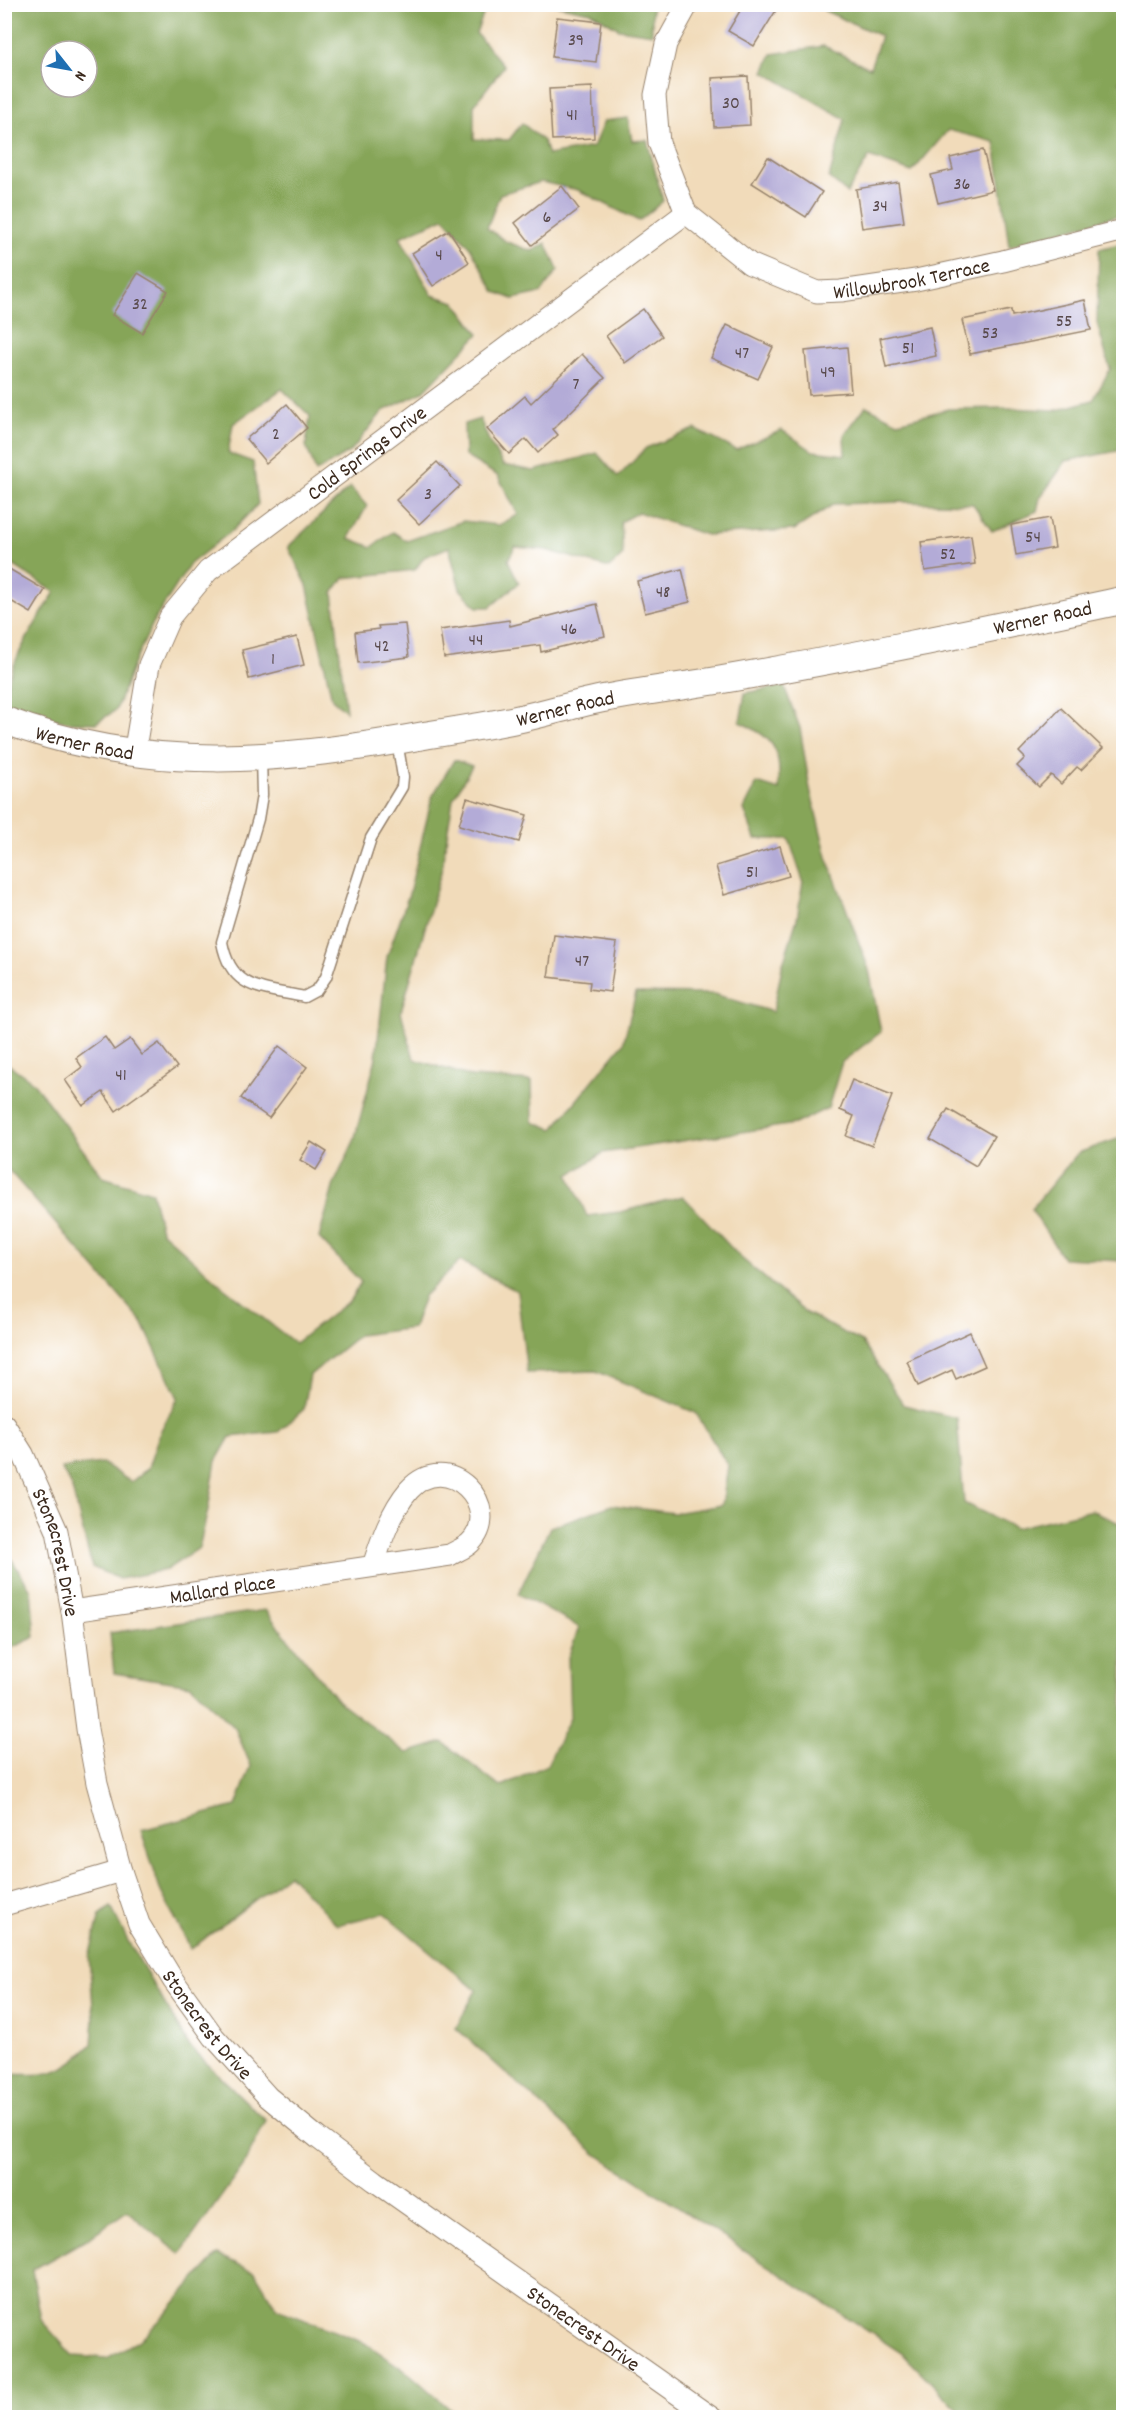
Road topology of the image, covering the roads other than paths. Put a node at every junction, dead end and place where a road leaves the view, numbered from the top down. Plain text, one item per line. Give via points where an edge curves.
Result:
1 (688, 4) edge
2 (686, 213) junction
3 (1124, 230) edge
4 (1124, 600) edge
5 (4, 720) edge
6 (397, 741) junction
7 (134, 754) junction
8 (261, 757) junction
9 (4, 1424) edge
10 (373, 1566) junction
11 (72, 1611) junction
12 (121, 1871) junction
13 (4, 1905) edge
14 (712, 2418) edge

1 - 2 street via 666,44 655,95 659,144
2 - 3 street, Willowbrook Terrace via 750,264 817,292 916,280
2 - 7 street, Cold Springs Drive via 208,571 170,617 149,665
4 - 6 street, Werner Road via 914,644 605,698
5 - 7 street, Werner Road via 88,746
6 - 8 street, Werner Road
6 - 8 lane via 402,787 371,838 326,978 317,990 304,997 248,985 225,958 222,942 258,819
7 - 8 street, Werner Road via 188,759
9 - 11 street, Stonecrest Drive via 23,1454 57,1531
10 - 10 street, Mallard Place via 450,1555 469,1544 479,1530 481,1510 473,1494 463,1482 447,1475 434,1474 422,1479 399,1504
10 - 11 street, Mallard Place
11 - 12 street, Stonecrest Drive via 97,1783
12 - 13 street
12 - 14 street, Stonecrest Drive via 139,1924 173,1980 214,2037 268,2097 375,2181

